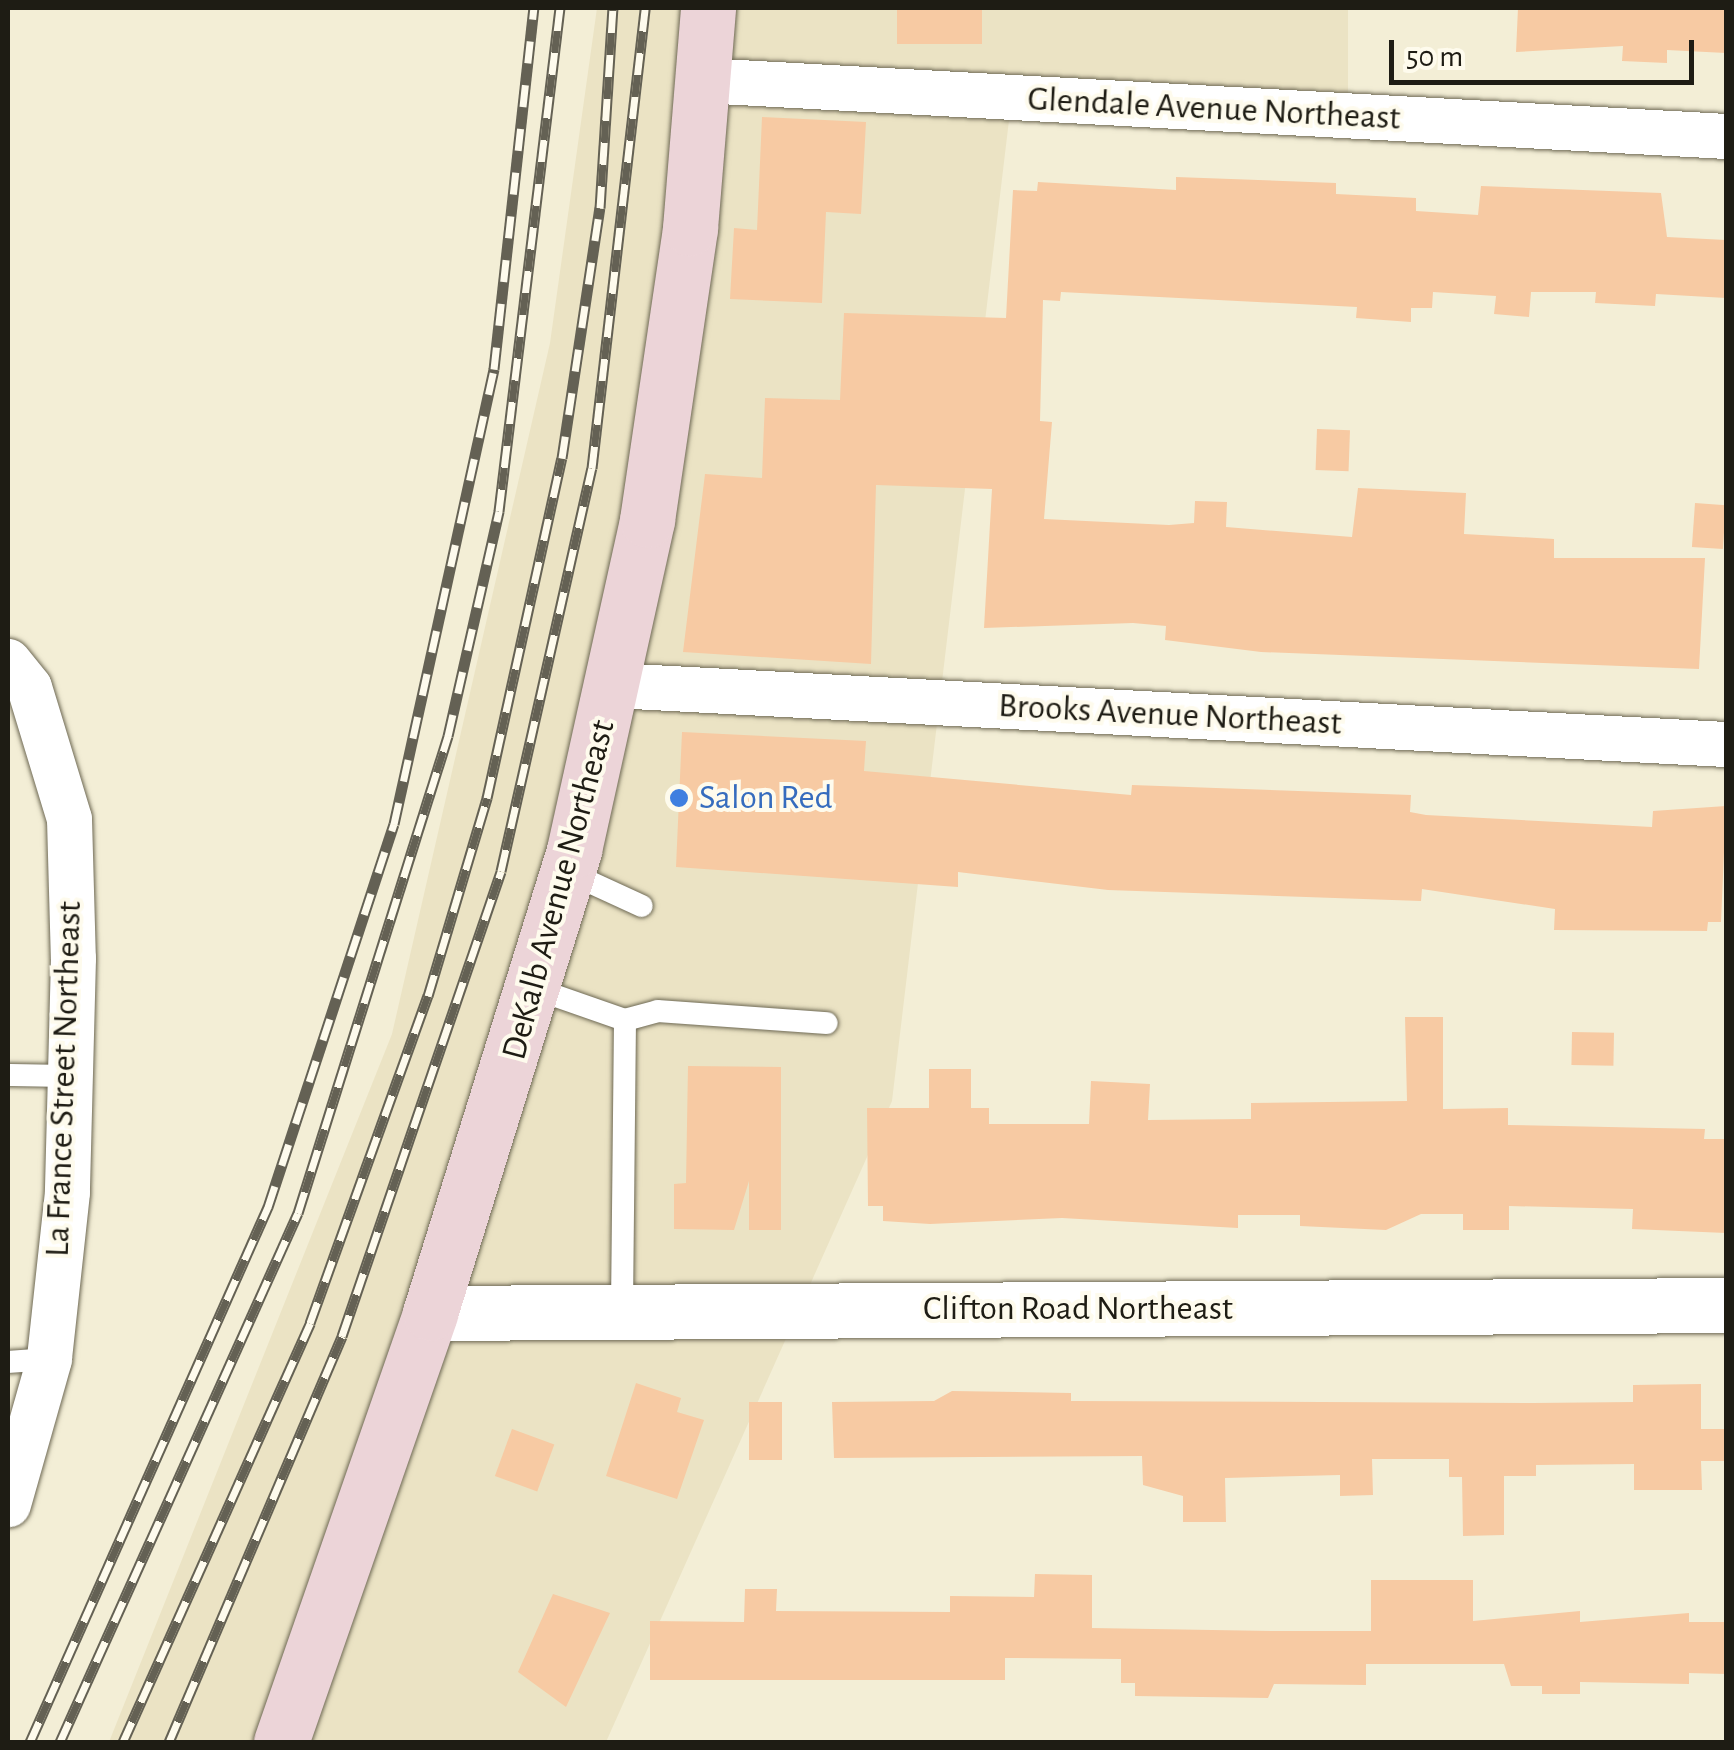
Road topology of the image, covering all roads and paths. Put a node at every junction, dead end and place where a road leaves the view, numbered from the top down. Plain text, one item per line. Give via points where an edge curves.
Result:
1 (708, 8) edge
2 (702, 80) junction
3 (1726, 136) edge
4 (8, 661) edge
5 (614, 685) junction
6 (1726, 744) edge
7 (568, 872) junction
8 (642, 906) dead end
9 (536, 989) junction
10 (626, 1020) junction
11 (828, 1023) dead end
12 (8, 1075) edge
13 (70, 1076) junction
14 (1726, 1305) edge
15 (622, 1312) junction
16 (430, 1313) junction
17 (28, 1360) edge
18 (8, 1504) edge
19 (281, 1742) edge

1 - 2 main road, DeKalb Avenue Northeast
2 - 3 street, Glendale Avenue Northeast
2 - 5 main road, DeKalb Avenue Northeast via 669,384
4 - 13 street, La France Street Northeast via 28,688 68,819
5 - 6 street, Brooks Avenue Northeast
5 - 7 main road, DeKalb Avenue Northeast
7 - 8 lane
7 - 9 main road, DeKalb Avenue Northeast
9 - 10 lane
9 - 16 main road, DeKalb Avenue Northeast
10 - 11 lane via 658,1010
10 - 15 lane
12 - 13 lane
13 - 17 street, La France Street Northeast
14 - 15 street, Clifton Road Northeast
15 - 16 street, Clifton Road Northeast
16 - 19 main road, DeKalb Avenue Northeast
17 - 18 street, La France Street Northeast

